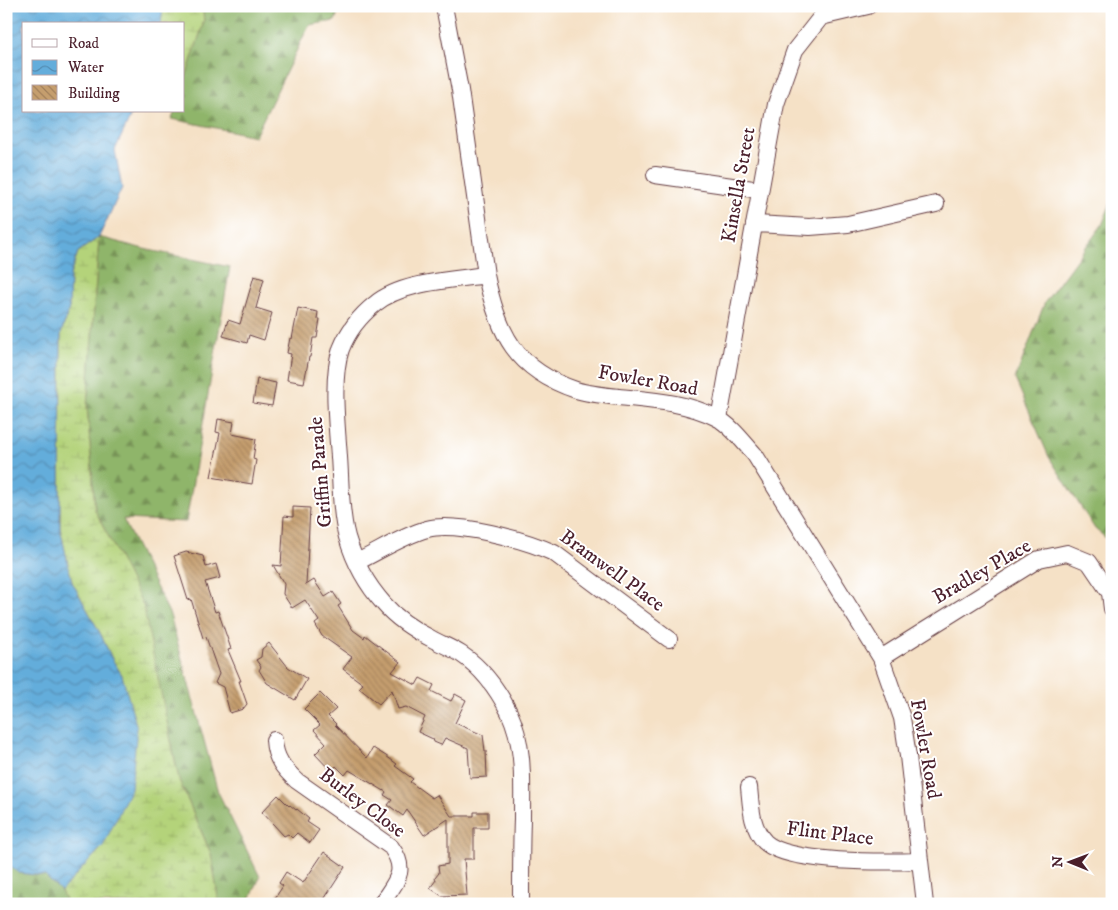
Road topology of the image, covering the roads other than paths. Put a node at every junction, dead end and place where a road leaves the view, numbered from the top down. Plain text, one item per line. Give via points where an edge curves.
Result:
1 (444, 6) edge
2 (868, 6) edge
3 (818, 12) edge
4 (655, 175) dead end
5 (760, 190) junction
6 (936, 204) dead end
7 (754, 224) junction
8 (486, 275) junction
9 (719, 419) junction
10 (357, 562) junction
11 (1112, 609) edge
12 (669, 639) dead end
13 (880, 658) junction
14 (274, 740) dead end
15 (749, 787) dead end
16 (920, 861) junction
17 (381, 904) edge
18 (521, 904) edge
19 (925, 904) edge

1 - 8 street, Fowler Road via 460,90
2 - 3 street, Kinsella Street
3 - 5 street, Kinsella Street via 794,50 776,104
4 - 5 street
5 - 7 street, Kinsella Street
6 - 7 street via 848,224 810,227
7 - 9 street, Kinsella Street
8 - 9 street, Fowler Road via 505,338 540,374 577,390 668,402 695,408
8 - 10 street, Griffin Parade via 396,291 375,304 353,326 341,350 337,367 337,416 344,518 347,537
9 - 13 street, Fowler Road via 755,455
10 - 12 street, Bramwell Place via 406,537 440,527 514,538 554,553
10 - 18 street, Griffin Parade via 369,585 396,617 460,654 480,671 510,714 522,758
11 - 13 street, Bradley Place via 1110,593 1089,562 1067,553 1039,560
13 - 16 street, Fowler Road via 902,718
14 - 17 street, Burley Close via 277,758 286,771 391,848 398,857 400,874
15 - 16 street, Flint Place via 754,823 773,848 797,855 838,860
16 - 19 street, Fowler Road

